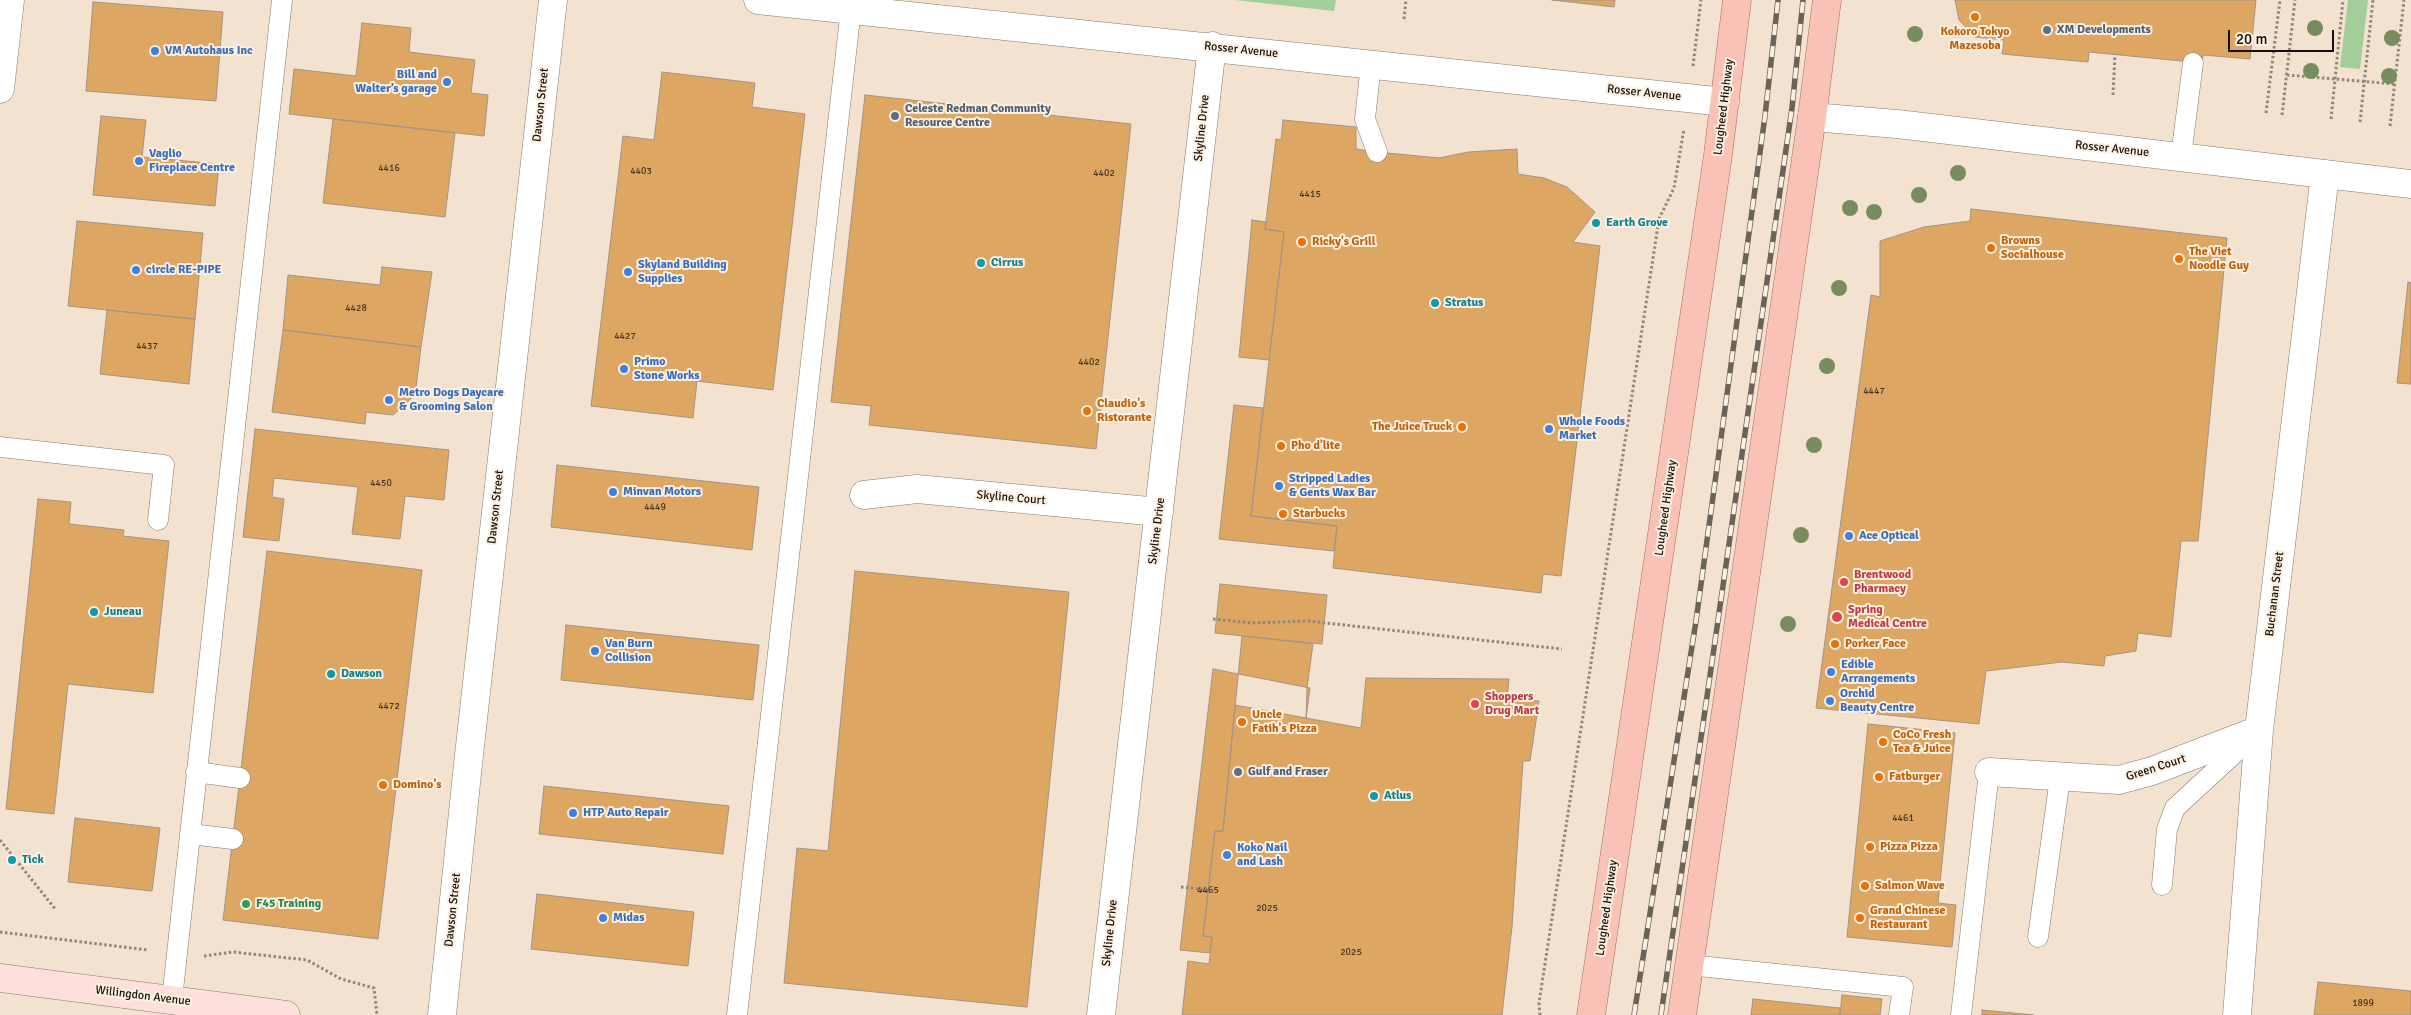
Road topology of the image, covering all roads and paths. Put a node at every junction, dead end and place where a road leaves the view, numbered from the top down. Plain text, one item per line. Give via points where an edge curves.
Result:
1 (10, 0) edge
2 (282, 0) edge
3 (553, 0) edge
4 (758, 0) edge
5 (1406, 0) edge
6 (1701, 0) edge
7 (1737, 0) edge
8 (1827, 0) edge
9 (2280, 0) edge
10 (2295, 0) edge
11 (2343, 0) edge
12 (2373, 0) edge
13 (2404, 0) edge
14 (851, 5) edge
15 (1404, 19) dead end
16 (1696, 44) dead end
17 (1212, 46) junction
18 (2116, 54) dead end
19 (2193, 62) dead end
20 (1371, 64) junction
21 (2287, 76) junction
22 (2335, 80) junction
23 (2364, 83) junction
24 (2395, 84) junction
25 (0, 89) edge
26 (2113, 95) dead end
27 (1725, 102) junction
28 (2266, 113) dead end
29 (2282, 115) dead end
30 (1812, 117) junction
31 (2331, 119) dead end
32 (2360, 122) dead end
33 (2390, 126) dead end
34 (1377, 152) dead end
35 (1681, 153) dead end
36 (2181, 156) junction
37 (2325, 174) junction
38 (2411, 184) edge
39 (0, 447) edge
40 (864, 495) dead end
41 (1159, 512) junction
42 (158, 520) dead end
43 (1213, 618) dead end
44 (1562, 649) dead end
45 (2259, 730) junction
46 (196, 772) junction
47 (1989, 772) joint
48 (240, 778) dead end
49 (2060, 778) junction
50 (190, 834) junction
51 (0, 840) edge
52 (233, 840) dead end
53 (2162, 885) dead end
54 (1181, 887) dead end
55 (1208, 890) dead end
56 (56, 910) dead end
57 (2038, 937) dead end
58 (1689, 965) junction
59 (0, 978) edge
60 (172, 999) junction
61 (286, 1015) edge
62 (442, 1015) edge
63 (737, 1015) edge
64 (1101, 1015) edge
65 (1540, 1015) edge
66 (1591, 1015) edge
67 (1682, 1015) edge
68 (1900, 1015) edge
69 (1960, 1015) edge
70 (2236, 1015) edge

1 - 25 street
2 - 46 lane
3 - 62 street, Dawson Street
4 - 14 street, Rosser Avenue
5 - 15 path
6 - 16 path
7 - 27 main road, Lougheed Highway
8 - 30 main road
9 - 28 path
10 - 21 path
11 - 22 path
12 - 23 path
13 - 24 path
14 - 17 street, Rosser Avenue
14 - 63 lane
17 - 20 street, Rosser Avenue
17 - 41 street, Skyline Drive
18 - 26 path
19 - 36 lane
20 - 27 street, Rosser Avenue
20 - 34 lane via 1365,119
21 - 22 path
21 - 29 path
22 - 23 path
22 - 31 path
23 - 24 path
23 - 32 path
24 - 33 path
27 - 66 main road, Lougheed Highway
30 - 36 street, Rosser Avenue
30 - 58 main road
35 - 65 path via 1674,188 1659,219 1539,1003
36 - 37 street, Rosser Avenue
37 - 38 street, Rosser Avenue
37 - 45 street, Buchanan Street
39 - 42 lane via 164,465
40 - 41 street, Skyline Court via 917,489
41 - 64 street, Skyline Drive
43 - 44 path via 1252,623 1308,621
45 - 49 street, Green Court via 2152,771 2119,780
45 - 53 lane via 2175,808 2167,829
45 - 70 street, Buchanan Street
46 - 48 lane
46 - 50 lane
47 - 49 street, Green Court
47 - 69 lane
49 - 57 lane
50 - 52 lane
50 - 60 lane
51 - 56 path
54 - 55 path
58 - 67 main road
58 - 68 lane via 1903,987
59 - 60 main road, Willingdon Avenue
60 - 61 main road, Willingdon Avenue

